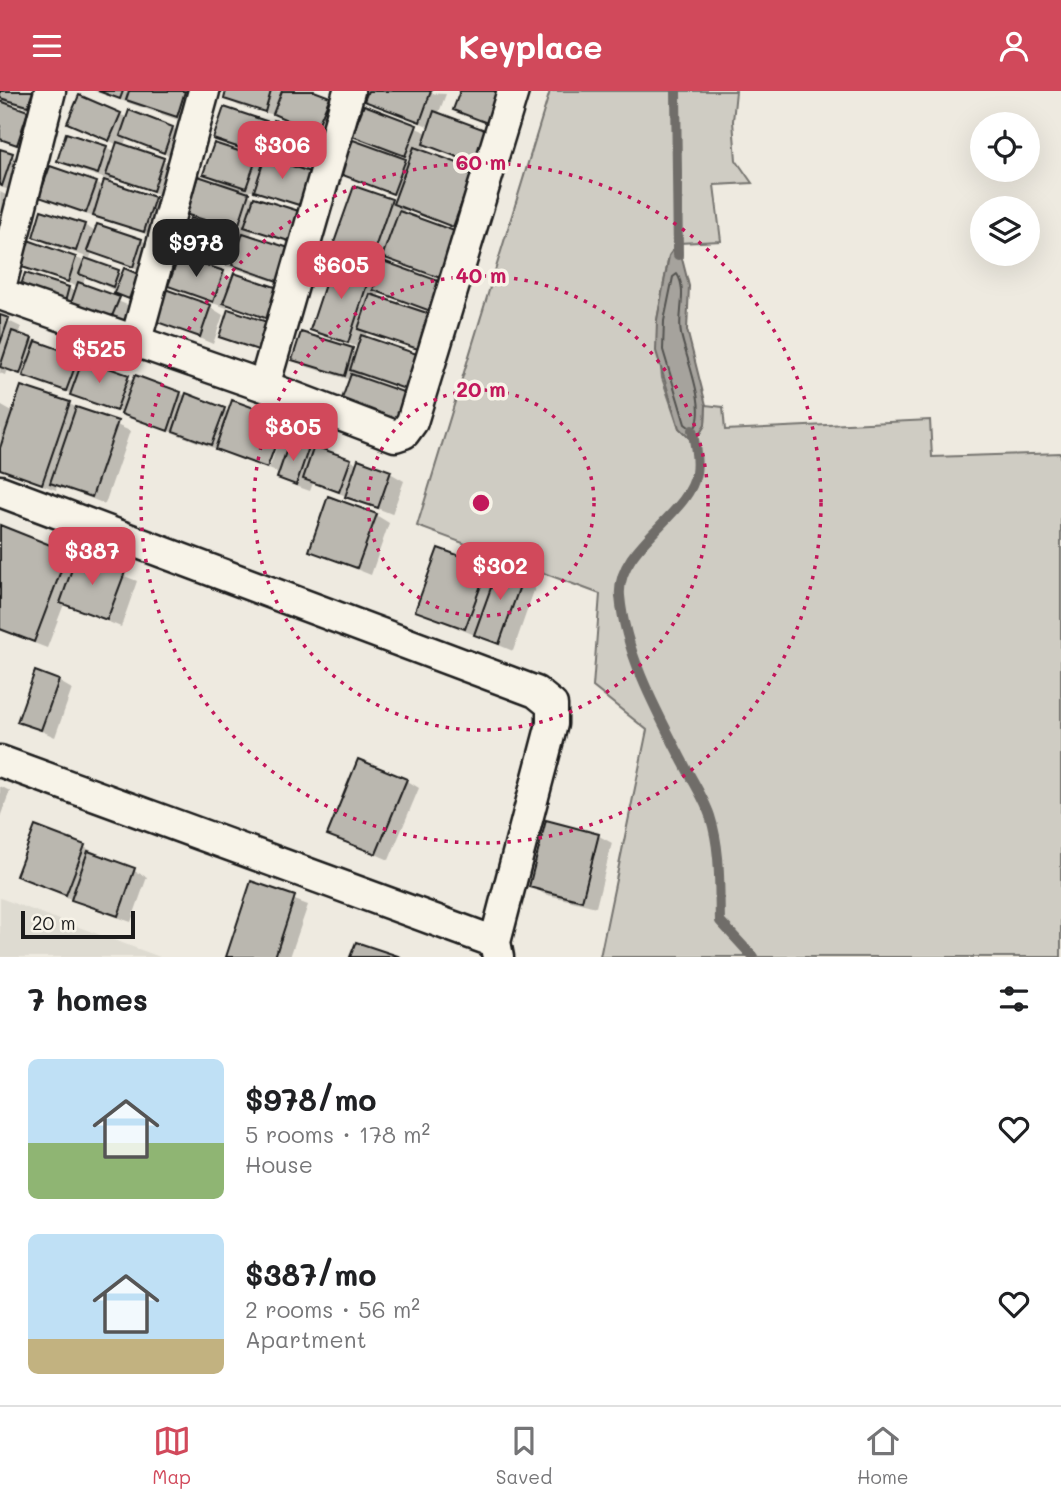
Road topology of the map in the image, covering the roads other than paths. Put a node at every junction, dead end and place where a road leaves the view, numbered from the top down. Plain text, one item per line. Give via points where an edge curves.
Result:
1 (50, 91) edge
2 (204, 91) edge
3 (349, 91) edge
4 (513, 91) edge
5 (0, 288) edge
6 (0, 294) edge
7 (136, 340) junction
8 (264, 386) junction
9 (0, 491) edge
10 (0, 761) edge
11 (496, 949) edge

1 - 5 street
2 - 7 street
3 - 8 street
4 - 8 street via 412,422 404,433 395,436
6 - 7 street
7 - 8 street
9 - 11 street via 536,692 552,705 552,724
10 - 11 street

